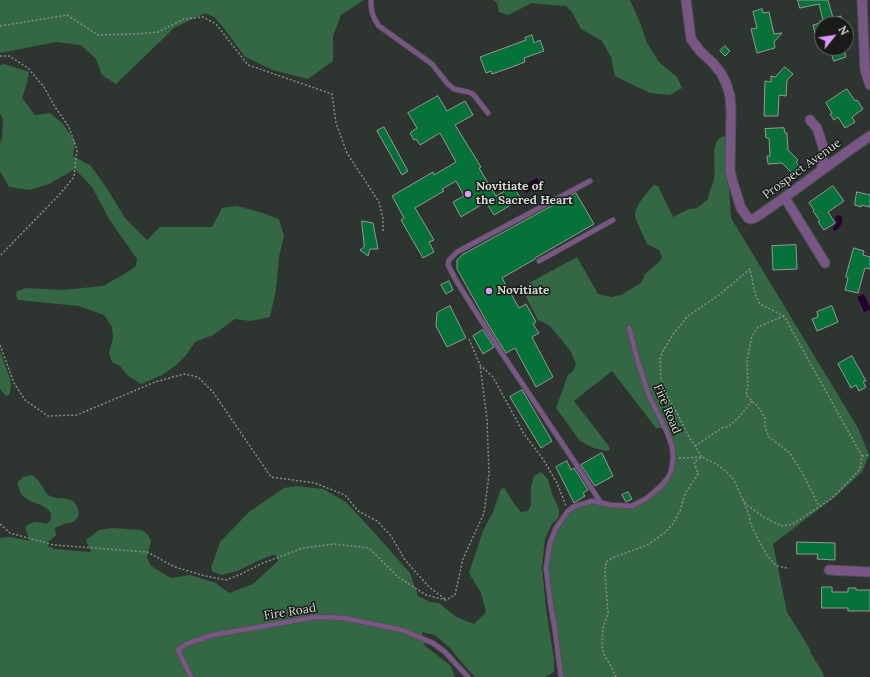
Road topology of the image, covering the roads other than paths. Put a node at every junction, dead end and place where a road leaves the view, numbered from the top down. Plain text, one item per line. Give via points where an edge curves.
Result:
1 (371, 0) edge
2 (686, 0) edge
3 (862, 0) edge
4 (870, 85) edge
5 (488, 113) dead end
6 (810, 120) dead end
7 (870, 136) edge
8 (824, 150) junction
9 (840, 156) junction
10 (821, 171) junction
11 (590, 181) dead end
12 (785, 198) junction
13 (613, 220) dead end
14 (539, 261) dead end
15 (825, 263) dead end
16 (630, 328) dead end
17 (601, 503) junction
18 (829, 570) dead end
19 (870, 572) edge
20 (191, 677) edge
21 (468, 677) edge
22 (561, 677) edge

1 - 5 lane via 373,17 378,26 432,64 454,89 473,94
2 - 12 street, Prospect Avenue via 692,39 720,73 730,96 730,171 741,208 751,219
3 - 4 street via 865,70
6 - 8 street via 817,128
7 - 9 street, Prospect Avenue
8 - 9 street via 833,156
8 - 10 street
9 - 10 street, Prospect Avenue
10 - 12 street, Prospect Avenue
11 - 17 lane via 457,252 449,260 448,265 456,282 501,352
12 - 15 street
13 - 14 lane
16 - 17 lane, Fire Road via 650,396 672,446 671,472 647,498 632,506
17 - 22 lane, Fire Road via 592,501 573,507 556,528 550,543 546,568
18 - 19 street
20 - 21 lane, Fire Road via 178,650 186,644 213,636 316,617 344,618 402,630 433,643

